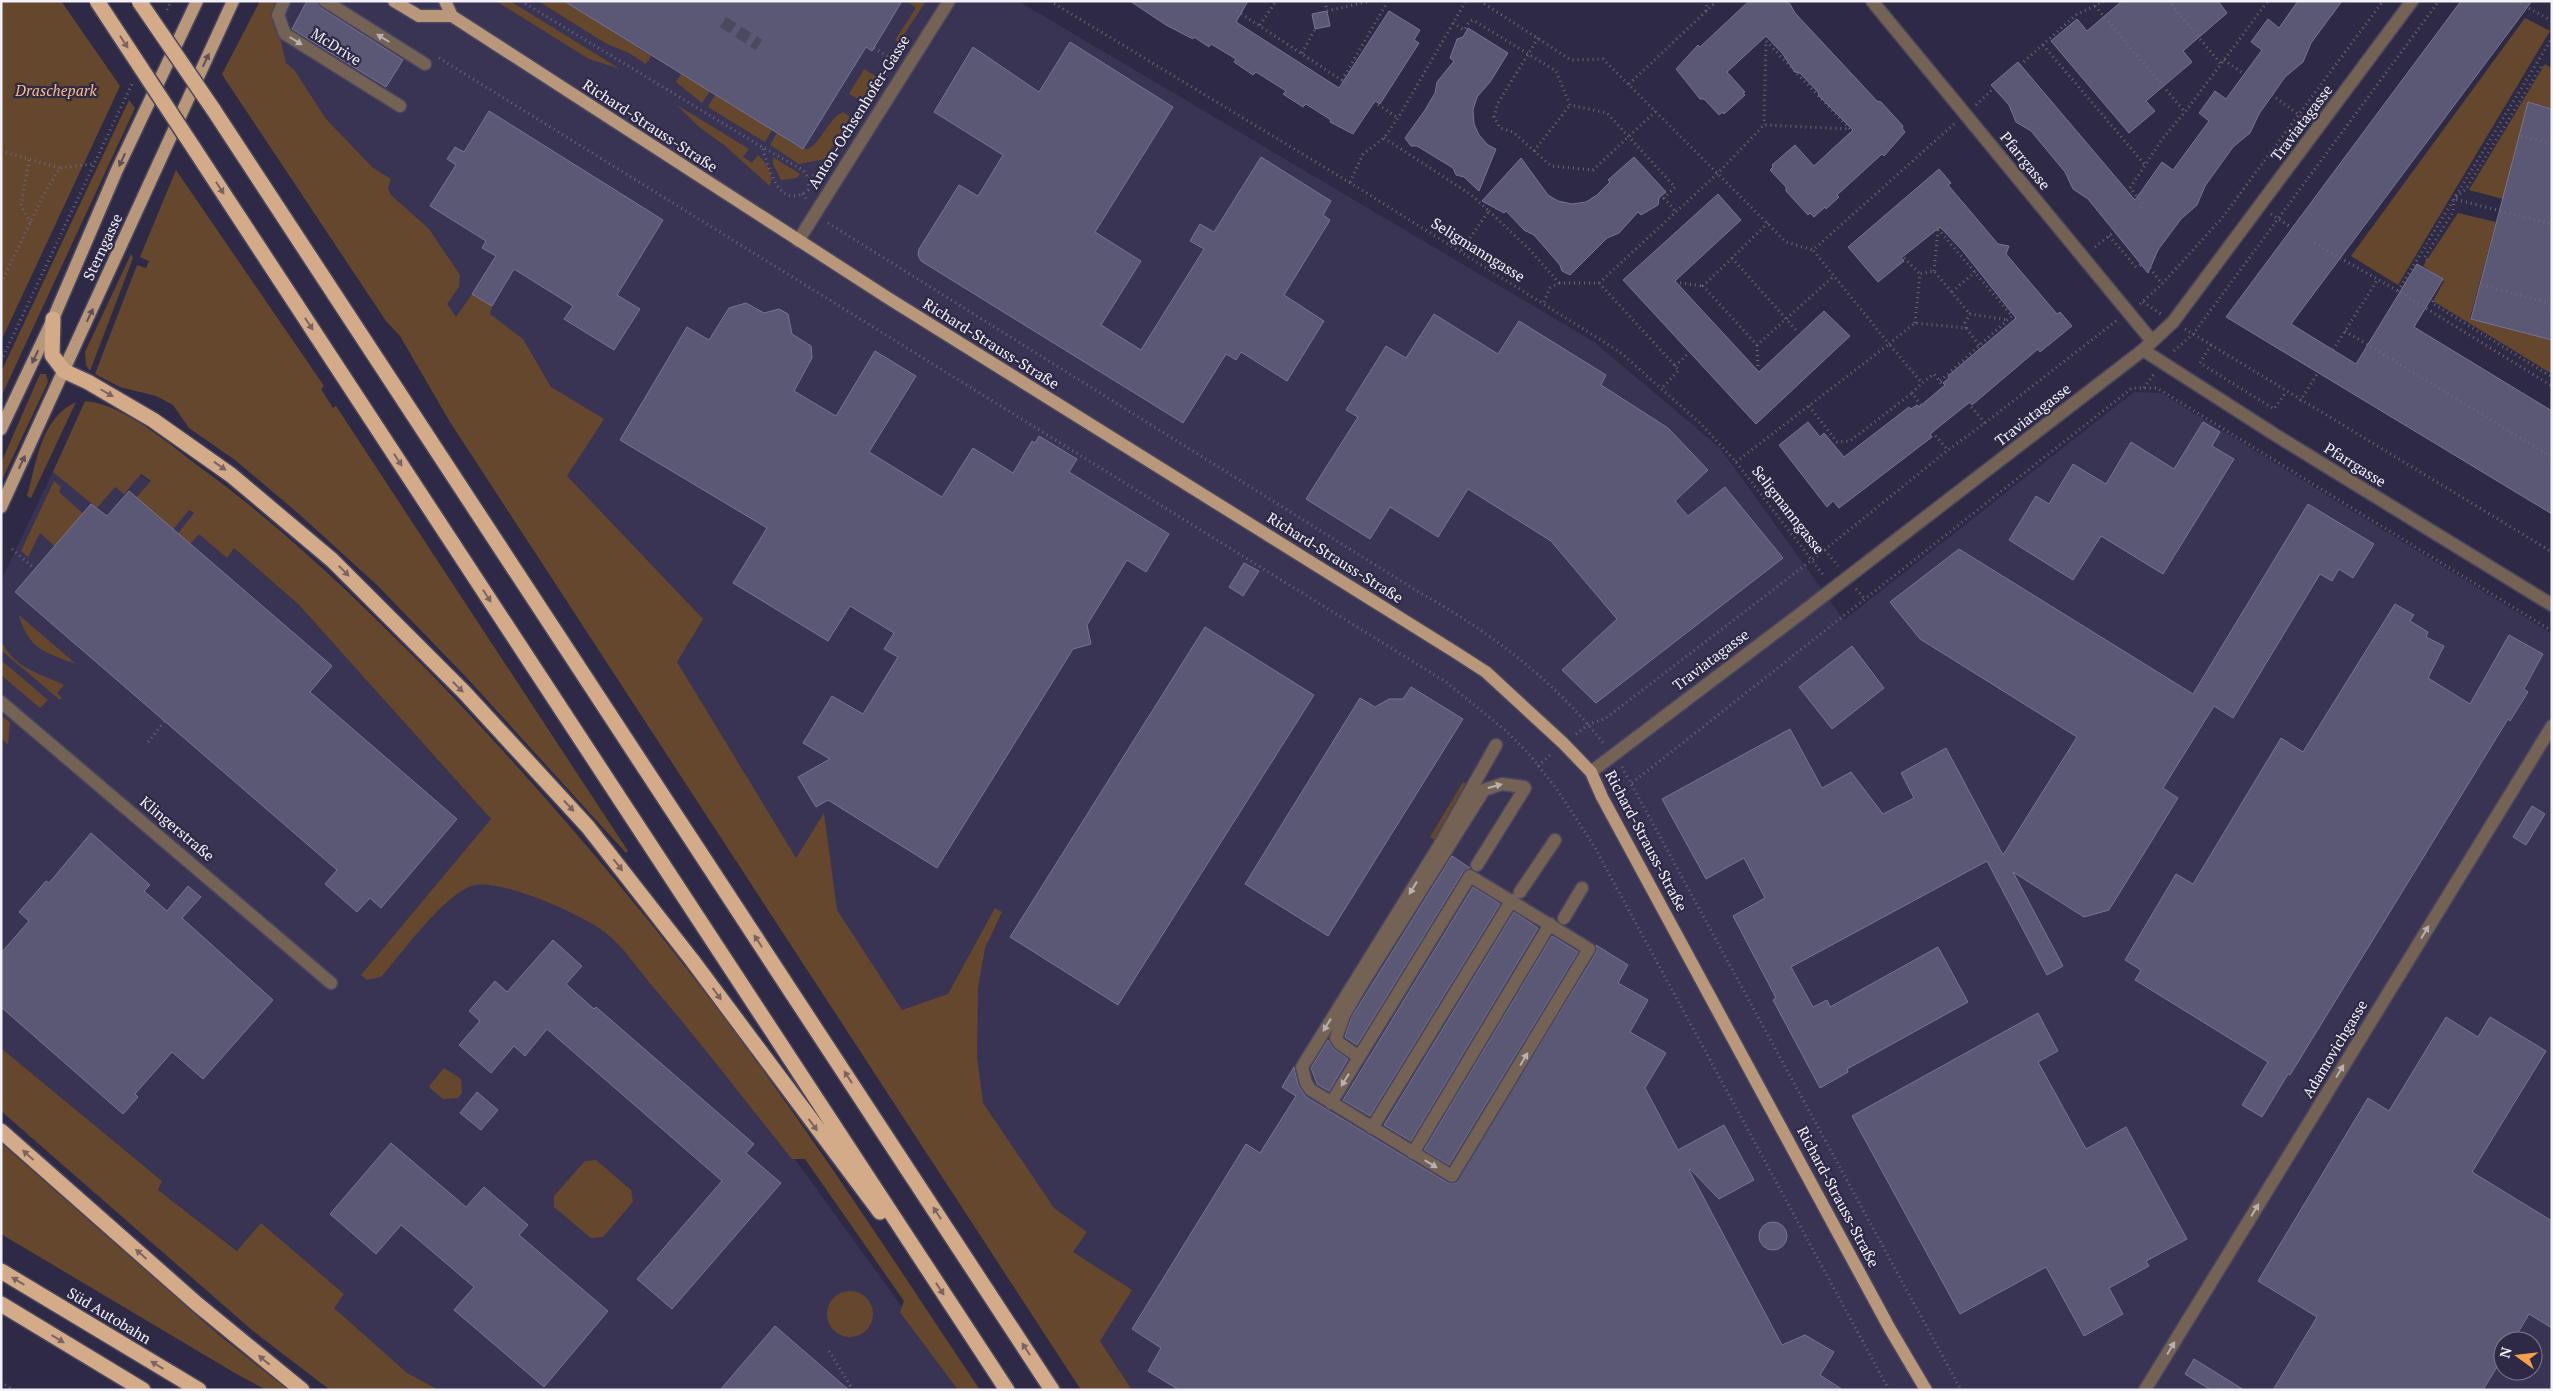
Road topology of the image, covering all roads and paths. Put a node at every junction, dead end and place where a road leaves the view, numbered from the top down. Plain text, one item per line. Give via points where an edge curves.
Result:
1 (97, 1) edge
2 (139, 1) edge
3 (197, 1) edge
4 (234, 1) edge
5 (284, 1) edge
6 (324, 1) edge
7 (394, 1) edge
8 (445, 1) edge
9 (521, 1) edge
10 (949, 1) edge
11 (1050, 1) edge
12 (1276, 1) edge
13 (1325, 1) edge
14 (1371, 1) edge
15 (1388, 1) edge
16 (1466, 1) edge
17 (1480, 1) edge
18 (1707, 1) edge
19 (1717, 1) edge
20 (1872, 1) edge
21 (2104, 1) edge
22 (2168, 1) edge
23 (2268, 1) edge
24 (2383, 1) edge
25 (2412, 1) edge
26 (2439, 1) edge
27 (2516, 1) edge
28 (2095, 6) junction
29 (1237, 11) dead end
30 (1706, 12) junction
31 (452, 16) junction
32 (2552, 22) edge
33 (1453, 23) junction
34 (1260, 25) junction
35 (1315, 29) dead end
36 (1538, 38) junction
37 (2552, 38) edge
38 (2043, 45) junction
39 (874, 48) dead end
40 (1302, 53) junction
41 (1528, 54) junction
42 (428, 58) joint
43 (2224, 60) junction
44 (889, 64) dead end
45 (2221, 64) junction
46 (2020, 65) dead end
47 (2543, 67) dead end
48 (2244, 74) dead end
49 (1342, 80) junction
50 (1629, 84) junction
51 (1348, 85) dead end
52 (1994, 88) dead end
53 (1374, 102) dead end
54 (1570, 105) junction
55 (400, 106) dead end
56 (1656, 111) junction
57 (2185, 112) junction
58 (1965, 114) junction
59 (1398, 118) junction
60 (1764, 125) junction
61 (2521, 136) dead end
62 (1629, 137) junction
63 (1384, 138) junction
64 (2552, 144) edge
65 (762, 147) junction
66 (1, 151) edge
67 (1534, 151) junction
68 (831, 154) dead end
69 (29, 160) junction
70 (2146, 166) junction
71 (60, 168) junction
72 (1717, 174) junction
73 (809, 179) junction
74 (1350, 183) junction
75 (802, 194) junction
76 (2454, 199) junction
77 (2140, 207) dead end
78 (2260, 207) junction
79 (816, 210) junction
80 (1489, 212) junction
81 (1676, 212) junction
82 (2278, 218) junction
83 (31, 223) junction
84 (1768, 223) junction
85 (2552, 224) edge
86 (2292, 228) dead end
87 (2115, 231) dead end
88 (798, 241) junction
89 (2314, 243) dead end
90 (1812, 250) junction
91 (1460, 252) junction
92 (1732, 258) junction
93 (1904, 258) dead end
94 (2428, 260) dead end
95 (2141, 265) dead end
96 (2150, 268) dead end
97 (1934, 271) junction
98 (1976, 271) junction
99 (4, 274) edge
100 (1920, 274) junction
101 (1834, 276) junction
102 (2378, 280) junction
103 (1, 283) edge
104 (1559, 283) junction
105 (1599, 283) junction
106 (1680, 283) dead end
107 (2162, 284) junction
108 (1703, 286) junction
109 (2482, 286) dead end
110 (2398, 291) junction
111 (1952, 292) junction
112 (2433, 301) dead end
113 (2143, 302) junction
114 (1543, 304) junction
115 (2552, 304) edge
116 (2129, 311) junction
117 (1970, 314) junction
118 (53, 319) junction
119 (1786, 320) junction
120 (2009, 320) junction
121 (2173, 322) junction
122 (1916, 323) junction
123 (1966, 328) junction
124 (1796, 330) dead end
125 (2345, 331) junction
126 (2193, 334) junction
127 (1889, 344) junction
128 (1757, 345) junction
129 (1979, 345) junction
130 (2211, 345) junction
131 (2148, 346) junction
132 (2332, 350) dead end
133 (1690, 352) dead end
134 (1, 362) edge
135 (2162, 362) junction
136 (1675, 366) junction
137 (1758, 366) dead end
138 (64, 371) junction
139 (2318, 373) dead end
140 (2552, 377) edge
141 (1939, 382) junction
142 (1922, 383) junction
143 (2552, 386) edge
144 (1944, 387) dead end
145 (1662, 388) junction
146 (2144, 388) junction
147 (1912, 392) junction
148 (2286, 392) junction
149 (2300, 401) junction
150 (1968, 403) dead end
151 (1921, 405) dead end
152 (1809, 406) junction
153 (1985, 423) junction
154 (1, 429) edge
155 (1932, 432) dead end
156 (1948, 450) junction
157 (2552, 457) edge
158 (1736, 462) junction
159 (1, 507) edge
160 (12, 548) dead end
161 (1824, 550) junction
162 (2552, 552) edge
163 (1812, 560) junction
164 (35, 569) dead end
165 (1840, 569) dead end
166 (1834, 588) junction
167 (2552, 604) edge
168 (2552, 631) edge
169 (1, 702) edge
170 (164, 722) dead end
171 (1589, 724) junction
172 (2552, 726) edge
173 (148, 742) dead end
174 (1496, 745) dead end
175 (1613, 754) junction
176 (1590, 772) junction
177 (1632, 783) junction
178 (1555, 840) dead end
179 (1477, 865) dead end
180 (1582, 888) dead end
181 (1516, 896) junction
182 (1564, 918) dead end
183 (1550, 924) junction
184 (332, 982) dead end
185 (1359, 1057) junction
186 (1331, 1103) junction
187 (1372, 1128) junction
188 (1, 1131) edge
189 (1413, 1153) junction
190 (913, 1248) junction
191 (1, 1271) edge
192 (1, 1304) edge
193 (829, 1351) dead end
194 (1, 1382) edge
195 (13, 1390) edge
196 (143, 1390) edge
197 (199, 1390) edge
198 (302, 1390) edge
199 (853, 1390) edge
200 (1007, 1390) edge
201 (1052, 1390) edge
202 (1889, 1390) edge
203 (1926, 1390) edge
204 (1961, 1390) edge
205 (2145, 1390) edge

1 -> 190 highway, bridge
201 -> 2 highway, bridge via 213,109
3 -> 118 main road, Sterngasse via 117,170
138 -> 4 main road, Sterngasse
5 -> 55 street, McDrive via 278,15 285,34
42 -> 6 street
7 - 31 main road via 419,16
8 - 31 main road
9 - 65 path
10 - 79 street, Anton-Ochsenhofer-Gasse
11 - 74 path, Seligmanngasse
12 - 34 path
13 - 14 path via 1327,11
15 - 49 path
16 - 33 path
17 - 36 path
18 - 30 path
19 - 30 path
20 - 58 street, Pfarrgasse
21 - 28 path
22 - 45 path
23 - 43 path
24 - 107 path via 2222,218
25 - 78 street, Traviatagasse
26 - 82 path
27 - 32 path
28 - 38 path via 2076,15
28 - 57 path
29 - 34 path
30 - 50 path
31 - 88 main road, Richard-Strauss-Straße
33 - 41 path via 1464,30 1473,20
33 - 59 path
34 - 40 path
35 - 40 path
36 - 41 path
36 - 50 path via 1571,60 1603,59
37 - 76 path
38 - 46 path
38 - 70 path
39 - 44 path via 892,59
40 - 49 path
41 - 54 path via 1556,71
41 - 67 path via 1498,103 1494,117 1500,128 1513,132
42 - 202 path via 1446,682 1505,730 1556,788 1594,846
43 - 45 path
43 - 48 path
45 - 57 path
47 - 76 path via 2466,189
49 - 51 path
50 - 56 path
52 - 58 path
53 - 59 path
54 - 62 path via 1607,113
54 - 67 path
56 - 62 path
56 - 72 path
57 - 70 path via 2163,138
58 - 90 path
58 - 116 street, Pfarrgasse
59 - 63 path
60 - 60 path via 1776,125 1850,129 1766,40
60 - 72 path
61 - 64 path
62 - 67 path via 1593,170 1551,166
62 - 81 path via 1675,187 1664,198
63 - 74 path via 1363,154
63 - 80 path via 1470,194
65 - 73 path via 803,170
65 - 75 path via 778,189 788,196
66 - 69 path
68 - 73 path via 822,169
69 - 71 path
69 - 83 path via 22,206
70 - 77 path via 2130,188 2143,204
71 - 83 path
71 - 134 path via 94,164
72 - 81 path
72 - 84 path
73 - 75 path via 808,190
74 - 91 path, Seligmanngasse
75 - 79 path
76 - 85 path
76 - 94 path via 2453,212 2424,258
76 - 110 path
78 - 82 path
78 - 121 street, Traviatagasse
79 - 88 street, Anton-Ochsenhofer-Gasse
79 - 171 path via 829,224 1462,615 1518,655
80 - 91 path
80 - 104 path via 1529,249
81 - 105 path
82 - 86 path
82 - 126 path
83 - 99 path
84 - 90 path via 1786,242
84 - 92 path
87 - 95 path via 2109,236 2136,268
88 - 176 main road, Richard-Strauss-Straße via 1486,672
89 - 102 path
90 - 101 path
91 - 114 path, Seligmanngasse
92 - 108 path
92 - 119 path
93 - 100 path
96 - 107 path
97 - 98 path via 1938,229
97 - 100 path
97 - 111 path
98 - 111 path
98 - 120 path via 2012,316
99 - 103 path
100 - 122 path
101 - 119 path
101 - 127 path
102 - 110 path
102 - 125 path
104 - 105 path
104 - 114 path via 1550,288
105 - 136 path
106 - 108 path
107 - 113 path
108 - 128 path
109 - 115 path
110 - 143 path
111 - 117 path
112 - 140 path
113 - 116 path
113 - 121 path
114 - 145 path, Seligmanngasse via 1620,352
116 - 131 street, Pfarrgasse
116 - 153 path
117 - 120 path
117 - 123 path
118 - 138 highway via 52,355
118 -> 154 main road, Sterngasse
119 - 124 path
119 - 128 path
120 - 129 path
121 - 126 path
121 - 131 street, Traviatagasse
122 - 123 path
122 - 127 path
123 - 129 path
125 - 132 path
125 - 157 path
126 - 130 path
126 - 135 path
127 - 142 path
127 - 152 path
128 - 137 path
129 - 141 path
130 - 148 path
130 - 148 path via 2200,363 2233,384 2274,409
131 - 135 street, Pfarrgasse
131 - 166 street, Traviatagasse
133 - 136 path
135 - 146 path
135 - 167 street, Pfarrgasse
136 - 145 path via 1679,370
159 -> 138 main road, Sterngasse
138 -> 190 highway via 153,420 232,474 332,560 464,692 588,827 692,960 873,1204
139 - 149 path
141 - 142 path via 1934,374
141 - 144 path
142 - 147 path
145 - 158 path, Seligmanngasse
146 - 168 path via 2157,388
146 - 177 path via 2132,388
147 - 151 path
147 - 152 path via 1850,441 1837,442
148 - 149 path
149 - 162 path
150 - 153 path
152 - 158 path
153 - 156 path
155 - 156 path
156 - 161 path
158 - 163 path, Seligmanngasse
160 - 164 path
161 - 163 path
161 - 165 path
163 - 166 path, Seligmanngasse
163 - 171 path via 1606,718
166 - 175 street, Traviatagasse
169 - 184 street, Klingerstraße
170 - 173 path
171 - 175 path
205 -> 172 street, Adamovichgasse
174 -> 186 street via 1439,846 1305,1059 1302,1067 1306,1083
175 - 176 street, Traviatagasse
175 - 177 path
176 - 203 main road, Richard-Strauss-Straße
177 - 204 path
178 - 181 street
185 -> 179 street via 1336,1038 1344,1015 1362,984 1484,790 1502,784 1524,787
180 - 182 street
181 - 183 street
181 - 185 street via 1470,876 1468,878
181 - 187 street
183 - 189 street
189 -> 183 street via 1452,1176 1460,1167 1588,949
185 -> 186 street
186 - 187 street
187 - 189 street
198 -> 188 highway via 197,1304
190 -> 200 highway
197 -> 191 highway, Süd Autobahn
192 -> 196 highway
193 - 199 path
194 - 195 path

